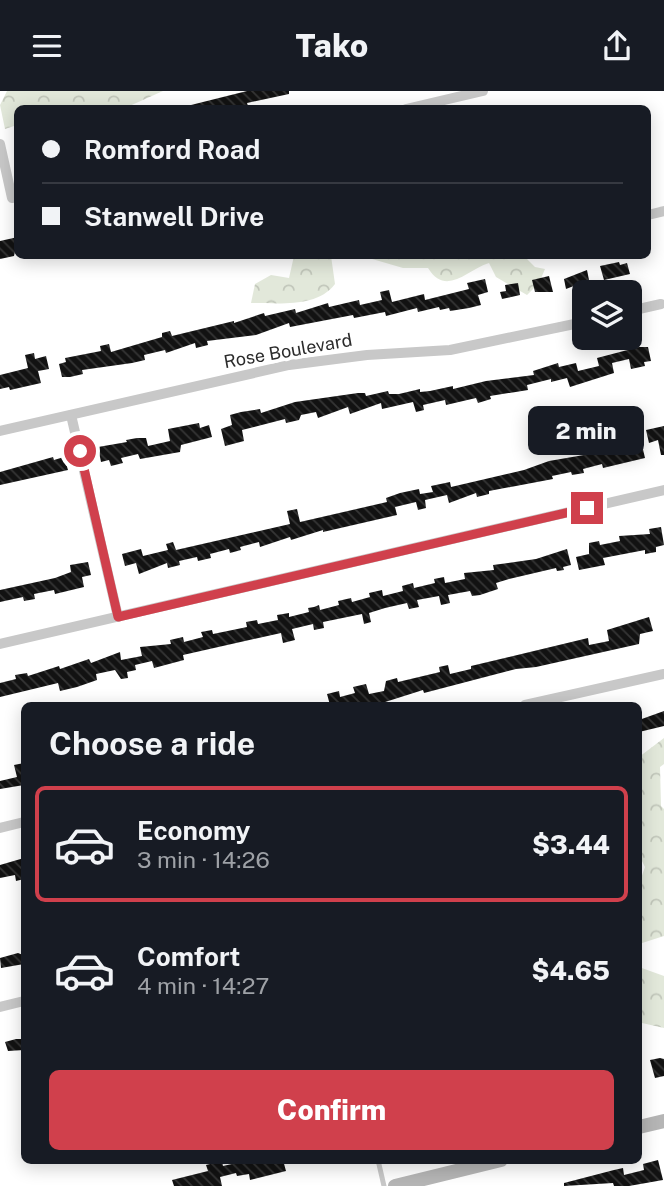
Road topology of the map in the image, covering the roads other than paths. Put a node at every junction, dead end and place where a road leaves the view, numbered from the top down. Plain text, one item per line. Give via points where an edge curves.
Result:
1 (483, 91) edge
2 (423, 105) edge
3 (0, 144) edge
4 (14, 193) edge
5 (661, 305) dead end
6 (642, 309) edge
7 (572, 325) edge
8 (71, 415) junction
9 (0, 431) edge
10 (664, 490) edge
11 (118, 617) junction
12 (0, 644) edge
13 (664, 674) edge
14 (547, 702) edge
15 (21, 823) edge
16 (0, 828) edge
17 (21, 1003) edge
18 (0, 1007) edge
19 (664, 1121) edge
20 (642, 1126) edge
21 (379, 1164) edge
22 (485, 1164) edge
23 (384, 1186) edge
24 (395, 1186) edge

1 - 2 street
3 - 4 street
5 - 6 street
7 - 8 street, Rose Boulevard via 450,350 289,365
8 - 9 street, Rose Boulevard
8 - 11 street
10 - 11 street
11 - 12 street
13 - 14 street
15 - 16 street
17 - 18 street
19 - 20 street
21 - 23 lane
22 - 24 street

